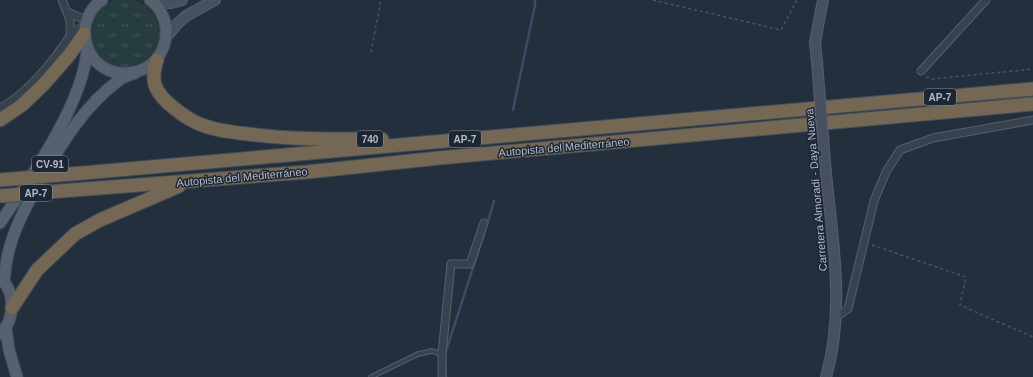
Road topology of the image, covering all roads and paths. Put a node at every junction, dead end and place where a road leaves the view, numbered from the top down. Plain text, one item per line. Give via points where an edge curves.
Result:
1 (62, 0) edge
2 (88, 0) edge
3 (102, 0) edge
4 (182, 0) edge
5 (216, 0) edge
6 (381, 0) edge
7 (654, 0) edge
8 (797, 0) edge
9 (823, 0) edge
10 (986, 0) edge
11 (151, 1) edge
12 (67, 12) junction
13 (70, 20) junction
14 (85, 25) junction
15 (70, 37) junction
16 (166, 37) junction
17 (87, 48) junction
18 (371, 52) dead end
19 (156, 60) junction
20 (1033, 69) edge
21 (921, 71) joint
22 (135, 73) junction
23 (1033, 89) edge
24 (1033, 104) edge
25 (0, 108) edge
26 (0, 120) edge
27 (1033, 120) edge
28 (629, 125) junction
29 (0, 180) edge
30 (190, 181) junction
31 (0, 196) edge
32 (0, 223) edge
33 (484, 223) dead end
34 (864, 242) junction
35 (2, 279) edge
36 (12, 308) junction
37 (836, 317) junction
38 (3, 331) edge
39 (1033, 337) edge
40 (442, 354) junction
41 (17, 377) edge
42 (371, 377) edge
43 (442, 377) edge
44 (826, 377) edge

1 - 12 street
2 - 14 main road, CV-91
3 - 14 main road via 96,4
4 - 11 street
5 - 16 street via 186,16
6 - 18 path
7 - 8 path via 781,30
9 - 37 street, Carretera Almoradí - Daya Nueva, bridge via 816,42
10 - 21 street
11 - 16 main road, CV-91 via 161,12 166,24
12 - 13 street
12 - 14 street
13 - 14 street
13 - 15 street
14 - 15 street
14 - 17 main road, CV-91
14 - 26 highway via 70,54 44,84 22,106
15 - 25 street via 42,74
16 - 19 main road, CV-91 via 163,49
17 - 22 main road, CV-91 via 93,58 112,72
17 - 32 main road, CV-91 via 87,60 72,103 39,163
19 - 22 main road, CV-91 via 147,68
19 - 28 highway, 740 via 153,81 163,99 195,122 230,132 315,140 385,139 551,127
20 - 21 path via 932,79 925,77
22 - 35 main road, CV-91 via 120,80 91,106 54,158 25,207
23 - 28 highway, Autopista del Mediterráneo / AP-7
24 - 30 highway, Autopista del Mediterráneo / AP-7
27 - 34 street via 933,138 900,150 886,172 874,201
28 - 29 highway, Autopista del Mediterráneo / AP-7, bridge
30 - 31 highway, Autopista del Mediterráneo / AP-7, bridge
30 - 36 highway via 100,220 75,234 37,270
33 - 40 street via 470,264 451,264
34 - 37 street via 848,309
34 - 39 path via 966,277 960,305
35 - 36 main road, CV-91 via 10,293
36 - 38 main road, CV-91
37 - 44 street, Carretera Almoradí - Daya Nueva
38 - 41 main road, CV-91
40 - 42 lane via 432,351 418,354
40 - 43 street

